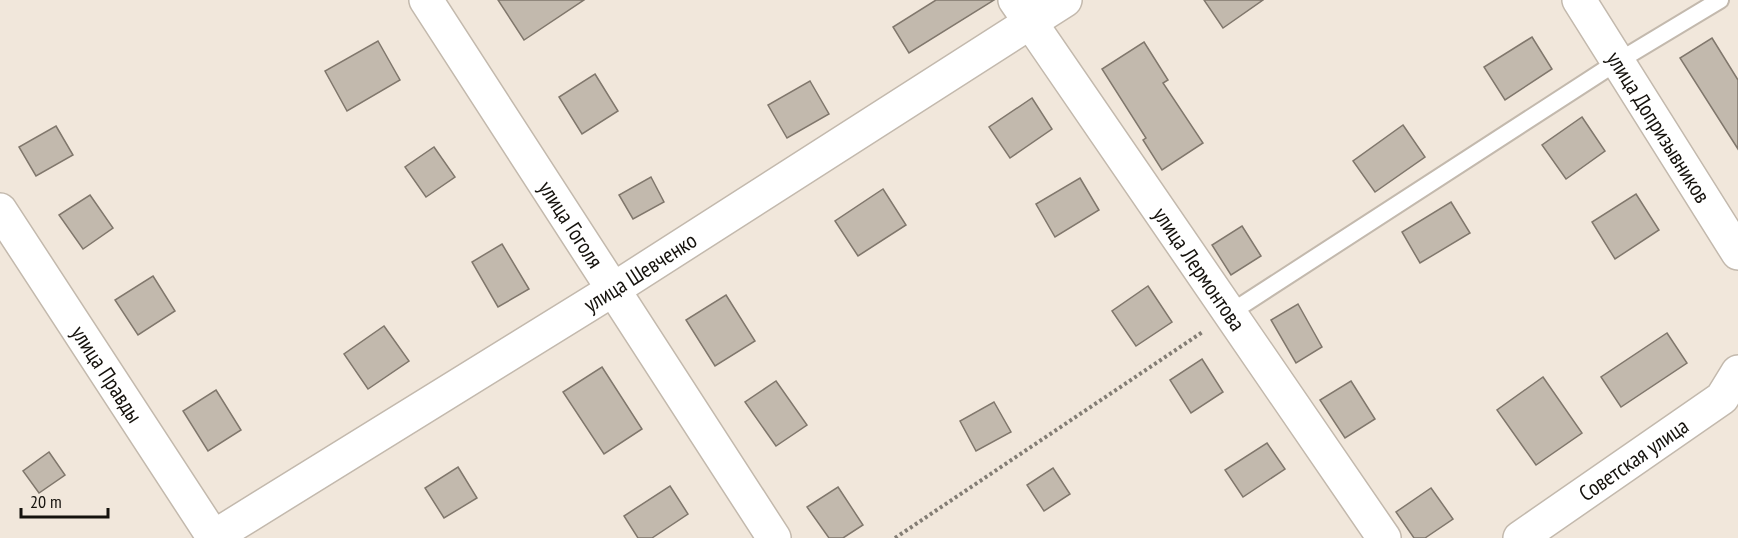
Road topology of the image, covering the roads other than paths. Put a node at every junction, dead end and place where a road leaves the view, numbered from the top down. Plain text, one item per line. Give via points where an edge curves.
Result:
1 (426, 0) edge
2 (1065, 0) edge
3 (1579, 0) edge
4 (1720, 0) edge
5 (1023, 11) edge
6 (1617, 62) junction
7 (0, 210) edge
8 (1738, 253) edge
9 (614, 289) junction
10 (1230, 314) junction
11 (1738, 372) edge
12 (213, 538) edge
13 (774, 538) edge
14 (1384, 538) edge
15 (1520, 538) edge

1 - 9 street, улица Гоголя
2 - 5 street, улица Шевченко
3 - 6 street, улица Допризывников
4 - 6 lane
5 - 9 street, улица Шевченко
5 - 10 street, улица Лермонтова
6 - 8 street, улица Допризывников
6 - 10 lane
7 - 12 street, улица Правды
9 - 12 street, улица Шевченко
9 - 13 street, улица Гоголя
10 - 14 street, улица Лермонтова
11 - 15 street, Советская улица via 1722,398

